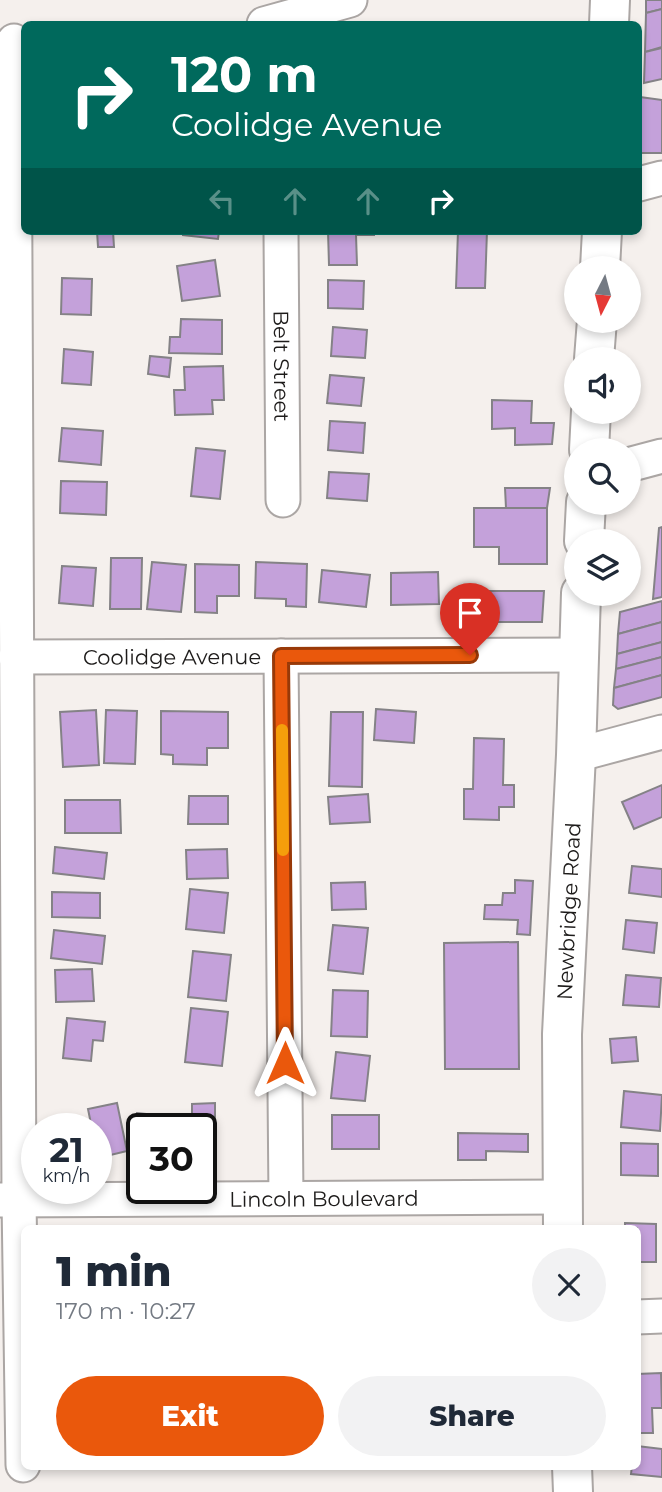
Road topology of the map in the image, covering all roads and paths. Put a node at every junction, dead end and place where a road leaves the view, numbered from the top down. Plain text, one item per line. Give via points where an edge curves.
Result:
1 (350, 0) edge
2 (610, 0) edge
3 (276, 17) edge
4 (609, 21) edge
5 (13, 41) edge
6 (662, 178) edge
7 (642, 183) edge
8 (281, 235) edge
9 (602, 235) edge
10 (601, 256) edge
11 (662, 456) edge
12 (641, 462) edge
13 (283, 500) dead end
14 (580, 606) edge
15 (578, 655) junction
16 (281, 656) junction
17 (16, 657) junction
18 (662, 732) edge
19 (576, 755) junction
20 (286, 1198) junction
21 (10, 1200) edge
22 (563, 1213) edge
23 (662, 1316) edge
24 (641, 1317) edge
25 (16, 1465) edge
26 (572, 1470) edge
27 (573, 1492) edge

1 - 3 street
2 - 4 main road
5 - 17 street
6 - 7 street
8 - 13 street, Belt Street
9 - 10 main road
11 - 12 street
14 - 15 main road, Newbridge Road
15 - 16 street, Coolidge Avenue
15 - 19 main road, Newbridge Road
16 - 17 street, Coolidge Avenue
16 - 20 street
17 - 21 street
18 - 19 street
19 - 22 main road, Newbridge Road via 562,1034
20 - 21 street, Lincoln Boulevard
20 - 22 street, Lincoln Boulevard
21 - 25 street
23 - 24 street
26 - 27 main road

